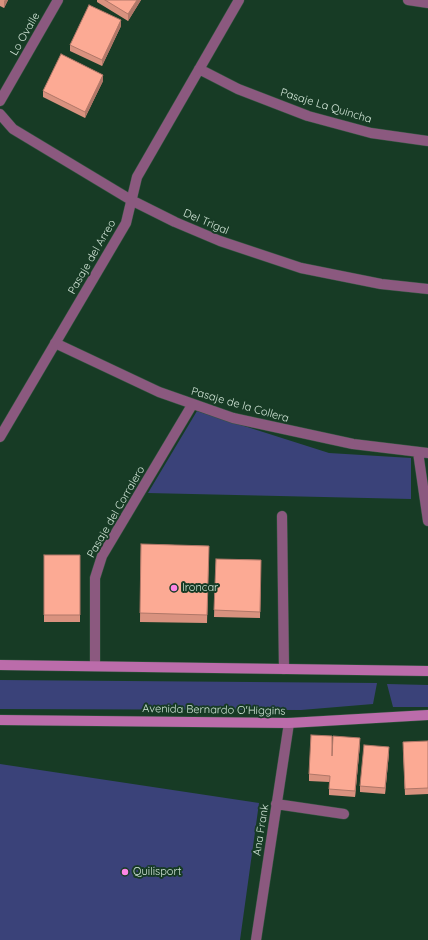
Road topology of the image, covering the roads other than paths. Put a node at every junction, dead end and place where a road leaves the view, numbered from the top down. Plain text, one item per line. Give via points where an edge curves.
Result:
1 (58, 0) edge
2 (239, 0) edge
3 (408, 0) edge
4 (428, 3) edge
5 (199, 69) junction
6 (0, 101) edge
7 (0, 114) edge
8 (428, 141) edge
9 (131, 200) junction
10 (428, 289) edge
11 (55, 343) junction
12 (192, 405) junction
13 (0, 437) edge
14 (423, 452) edge
15 (282, 516) dead end
16 (428, 521) edge
17 (0, 666) edge
18 (95, 666) junction
19 (284, 669) junction
20 (428, 670) edge
21 (428, 715) edge
22 (0, 720) edge
23 (289, 723) junction
24 (276, 804) junction
25 (344, 814) dead end
26 (256, 940) edge

1 - 6 street, Lo Ovalle
2 - 5 street, Pasaje del Arreo
3 - 4 street
5 - 8 street, Pasaje La Quincha via 238,89 308,116 371,133
5 - 9 street, Pasaje del Arreo via 137,178
7 - 9 street, Del Trigal via 13,129
9 - 10 street, Del Trigal via 220,241 266,257 342,277
9 - 11 street, Pasaje del Arreo via 126,223
11 - 12 street, Pasaje de la Collera via 145,386
11 - 13 street, Pasaje del Arreo
12 - 14 street, Pasaje de la Collera via 234,418 313,436 353,444
12 - 18 street, Pasaje del Corralero via 102,556 95,590
14 - 16 street
15 - 19 street
17 - 18 main road
18 - 19 main road
19 - 20 main road
21 - 23 main road, Avenida Bernardo O'Higgins
22 - 23 main road, Avenida Bernardo O'Higgins
23 - 24 street, Ana Frank
24 - 25 street
24 - 26 street, Ana Frank

